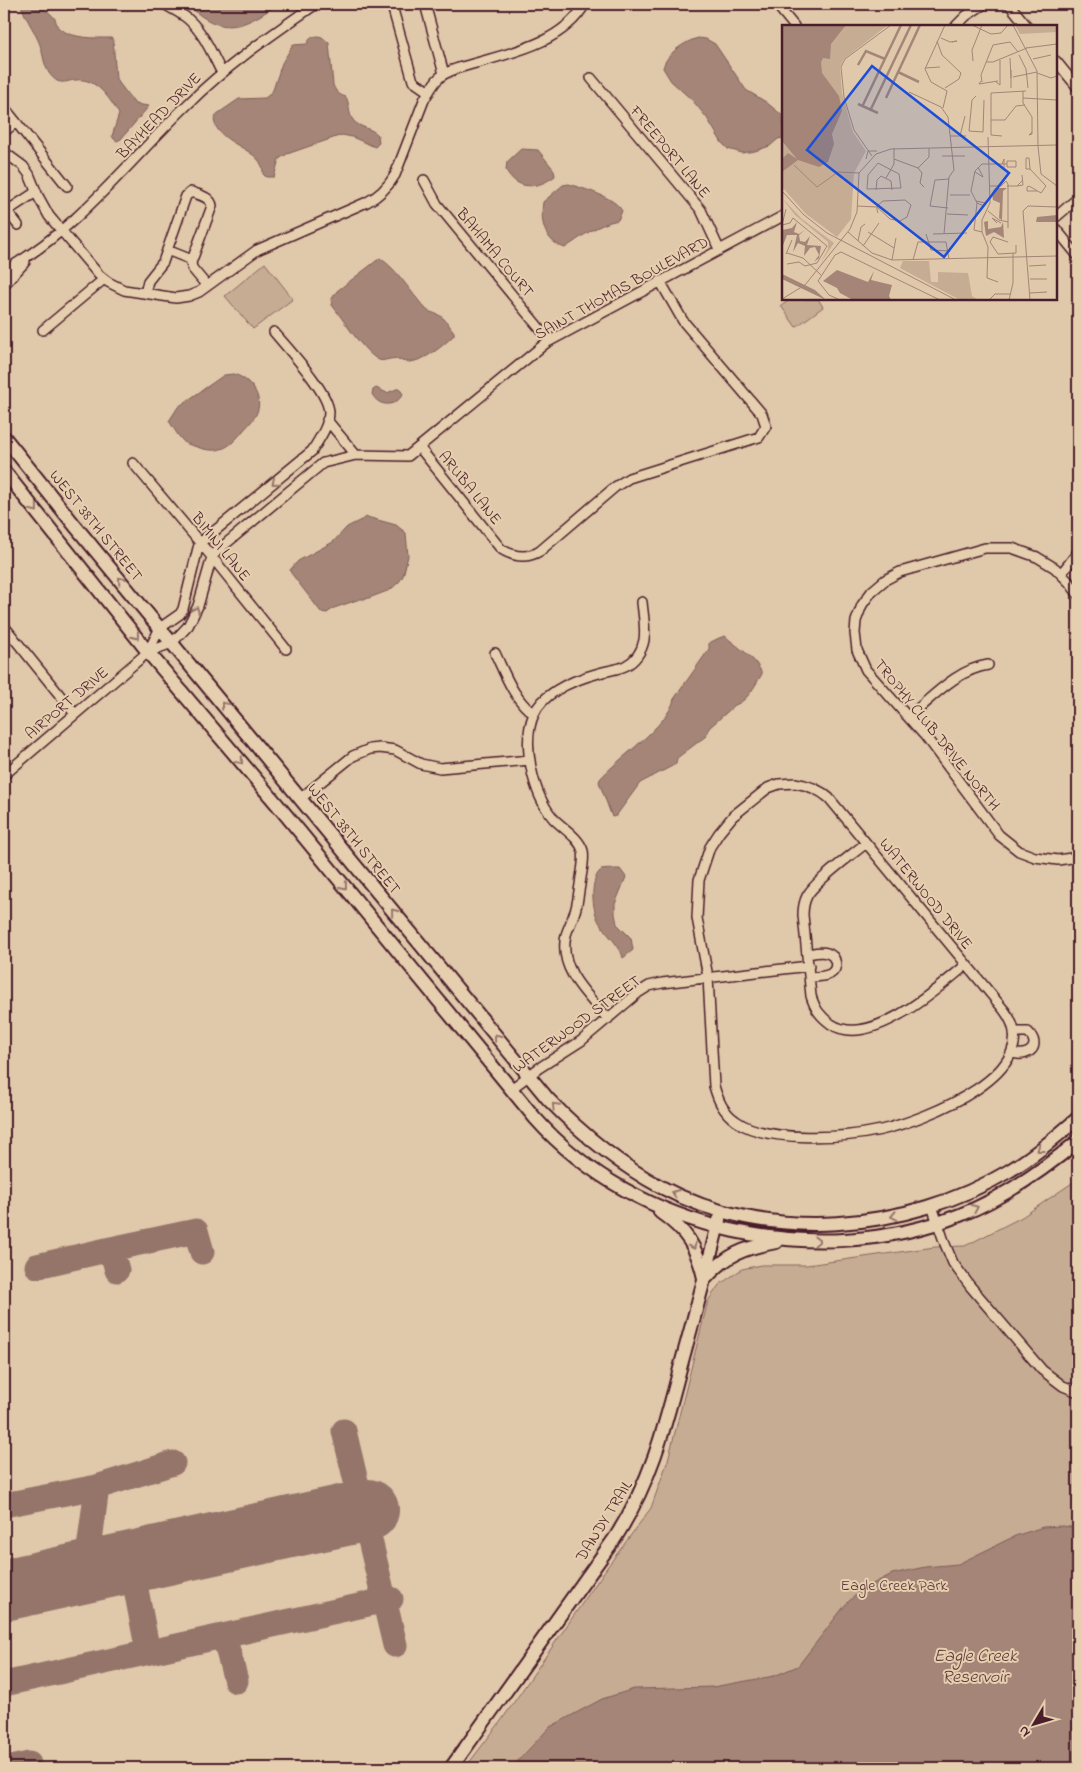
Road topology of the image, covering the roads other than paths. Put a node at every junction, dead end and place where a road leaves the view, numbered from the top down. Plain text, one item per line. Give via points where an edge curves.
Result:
1 (164, 4) edge
2 (316, 4) edge
3 (400, 4) edge
4 (425, 4) edge
5 (585, 4) edge
6 (776, 4) edge
7 (984, 4) edge
8 (1009, 4) edge
9 (793, 25) edge
10 (957, 25) edge
11 (1027, 25) edge
12 (1057, 61) edge
13 (222, 73) junction
14 (444, 74) junction
15 (591, 78) dead end
16 (1078, 88) edge
17 (429, 92) junction
18 (4, 107) edge
19 (16, 122) junction
20 (4, 132) edge
21 (4, 152) edge
22 (424, 180) dead end
23 (67, 186) dead end
24 (36, 192) junction
25 (1078, 198) edge
26 (6, 209) edge
27 (1057, 216) edge
28 (782, 217) edge
29 (18, 225) dead end
30 (1057, 230) edge
31 (61, 231) junction
32 (719, 249) junction
33 (167, 250) junction
34 (30, 256) junction
35 (1078, 256) edge
36 (192, 260) junction
37 (4, 271) edge
38 (104, 279) junction
39 (660, 281) junction
40 (4, 285) edge
41 (207, 286) junction
42 (145, 293) junction
43 (43, 330) dead end
44 (274, 332) dead end
45 (550, 341) junction
46 (327, 420) junction
47 (4, 437) edge
48 (419, 447) junction
49 (312, 450) junction
50 (356, 456) junction
51 (133, 463) dead end
52 (323, 463) junction
53 (4, 471) edge
54 (200, 543) junction
55 (1078, 552) edge
56 (212, 557) junction
57 (1061, 574) junction
58 (1078, 594) edge
59 (642, 602) dead end
60 (4, 626) edge
61 (160, 628) junction
62 (7, 636) edge
63 (172, 643) junction
64 (286, 649) dead end
65 (148, 652) junction
66 (495, 653) dead end
67 (988, 665) dead end
68 (75, 714) junction
69 (534, 714) junction
70 (908, 717) junction
71 (530, 760) junction
72 (4, 775) edge
73 (301, 798) junction
74 (866, 843) junction
75 (1078, 856) edge
76 (808, 954) junction
77 (966, 965) junction
78 (809, 966) junction
79 (708, 977) junction
80 (810, 977) junction
81 (608, 1019) junction
82 (1014, 1032) junction
83 (1012, 1053) junction
84 (528, 1075) junction
85 (511, 1089) junction
86 (1078, 1118) edge
87 (1078, 1141) edge
88 (631, 1192) junction
89 (932, 1206) junction
90 (721, 1210) junction
91 (937, 1223) junction
92 (717, 1226) junction
93 (786, 1240) junction
94 (704, 1279) junction
95 (1078, 1392) edge
96 (452, 1768) edge

1 - 13 street via 181,14 202,34
2 - 13 street, BAYHEAD DRIVE
3 - 17 street via 392,6 413,81
4 - 14 street
5 - 14 street via 579,15 544,40
6 - 9 street
7 - 10 street
8 - 11 street
12 - 16 street
13 - 31 street, BAYHEAD DRIVE
14 - 17 street
15 - 32 street, FREEPORT LANE via 701,210
17 - 41 street via 395,175 382,192 367,202 251,253
18 - 19 street
19 - 20 street
19 - 23 street
21 - 24 street via 23,166
22 - 45 street, BAHAMA COURT via 436,204
24 - 26 street
24 - 31 street
25 - 27 street
26 - 29 street
28 - 32 street, SAINT THOMAS BOULEVARD
30 - 35 street
31 - 34 street, BAYHEAD DRIVE
31 - 38 street
32 - 39 street, SAINT THOMAS BOULEVARD
33 - 36 street
33 - 36 street via 188,194 191,192 210,199 212,206
33 - 42 street
34 - 37 street, BAYHEAD DRIVE
34 - 40 street, BAYHEAD DRIVE
36 - 41 street via 192,268
38 - 42 street via 124,290
38 - 43 street
39 - 45 street, SAINT THOMAS BOULEVARD
39 - 48 street, ARUBA LANE via 683,321 762,414 765,429 760,436 630,478 535,554 527,556 506,552 499,545
41 - 42 street via 183,297
44 - 46 street via 322,392 328,408
45 - 48 street, SAINT THOMAS BOULEVARD
46 - 49 street
46 - 50 street
61 -> 47 main road, WEST 38TH STREET
48 - 50 street, SAINT THOMAS BOULEVARD via 408,456
49 - 52 street
49 -> 54 street
50 - 52 street, SAINT THOMAS BOULEVARD
51 - 54 street, BIMINI LANE
52 - 56 street, SAINT THOMAS BOULEVARD
53 -> 65 main road
54 - 56 street, BIMINI LANE
54 - 61 street via 184,608
55 - 57 street
63 -> 56 street via 188,626 198,606
56 - 64 street, BIMINI LANE
57 - 58 street
57 - 70 street, TROPHY CLUB DRIVE NORTH via 1029,553 994,547 889,577 874,588 862,605 855,642 866,670
59 - 69 street via 644,640 633,661 559,689 543,700
60 - 62 street
61 - 63 main road, WEST 38TH STREET
61 - 65 street
62 - 68 street
63 - 65 street
73 -> 63 main road, WEST 38TH STREET
65 - 68 street, AIRPORT DRIVE
65 -> 85 main road
66 - 69 street via 516,696
67 - 70 street via 960,675
68 - 72 street, AIRPORT DRIVE
69 - 71 street via 530,729
70 - 75 street, TROPHY CLUB DRIVE NORTH via 1010,845 1048,860
71 - 73 street via 438,768 421,764 395,750 370,749 356,754
71 - 81 street via 540,797 583,852 576,907 566,934 565,956 571,974
84 -> 73 main road, WEST 38TH STREET
74 - 76 street via 816,885 806,899 802,915
74 - 77 street, WATERWOOD DRIVE
74 - 79 street, WATERWOOD DRIVE via 820,790 795,783 775,785 757,795 716,836 699,880 696,910
76 - 78 street
76 - 80 street via 828,953 836,964 830,974
77 - 80 street via 907,1011 859,1030 838,1027 821,1016 811,996
77 - 82 street, WATERWOOD DRIVE via 1008,1015
78 - 79 street, WATERWOOD STREET
78 - 80 street
79 - 81 street, WATERWOOD STREET via 649,986
79 - 83 street via 714,1086 718,1099 734,1120 755,1129 810,1137 844,1136 912,1121 959,1100 998,1073
81 - 84 street, WATERWOOD STREET via 581,1041
82 - 83 street, WATERWOOD DRIVE
82 - 83 street via 1028,1032 1033,1044 1026,1054
84 - 85 street, WATERWOOD STREET
90 -> 84 main road, WEST 38TH STREET via 662,1187 615,1159 571,1122
85 - 88 main road via 562,1144
86 -> 89 main road via 1008,1172
91 -> 87 main road via 1016,1187
88 - 92 main road via 678,1214
88 -> 94 main road via 676,1223 686,1234 695,1249
89 -> 90 main road via 893,1216 830,1223 778,1221
89 - 91 street
90 - 92 main road, DANDY TRAIL
93 -> 91 main road via 858,1240 894,1235
91 - 95 street via 953,1262 970,1286 1042,1370 1063,1386
92 - 93 main road
92 - 94 main road, DANDY TRAIL
93 - 94 main road via 739,1251
94 - 96 main road, DANDY TRAIL via 656,1454 636,1503 615,1538

